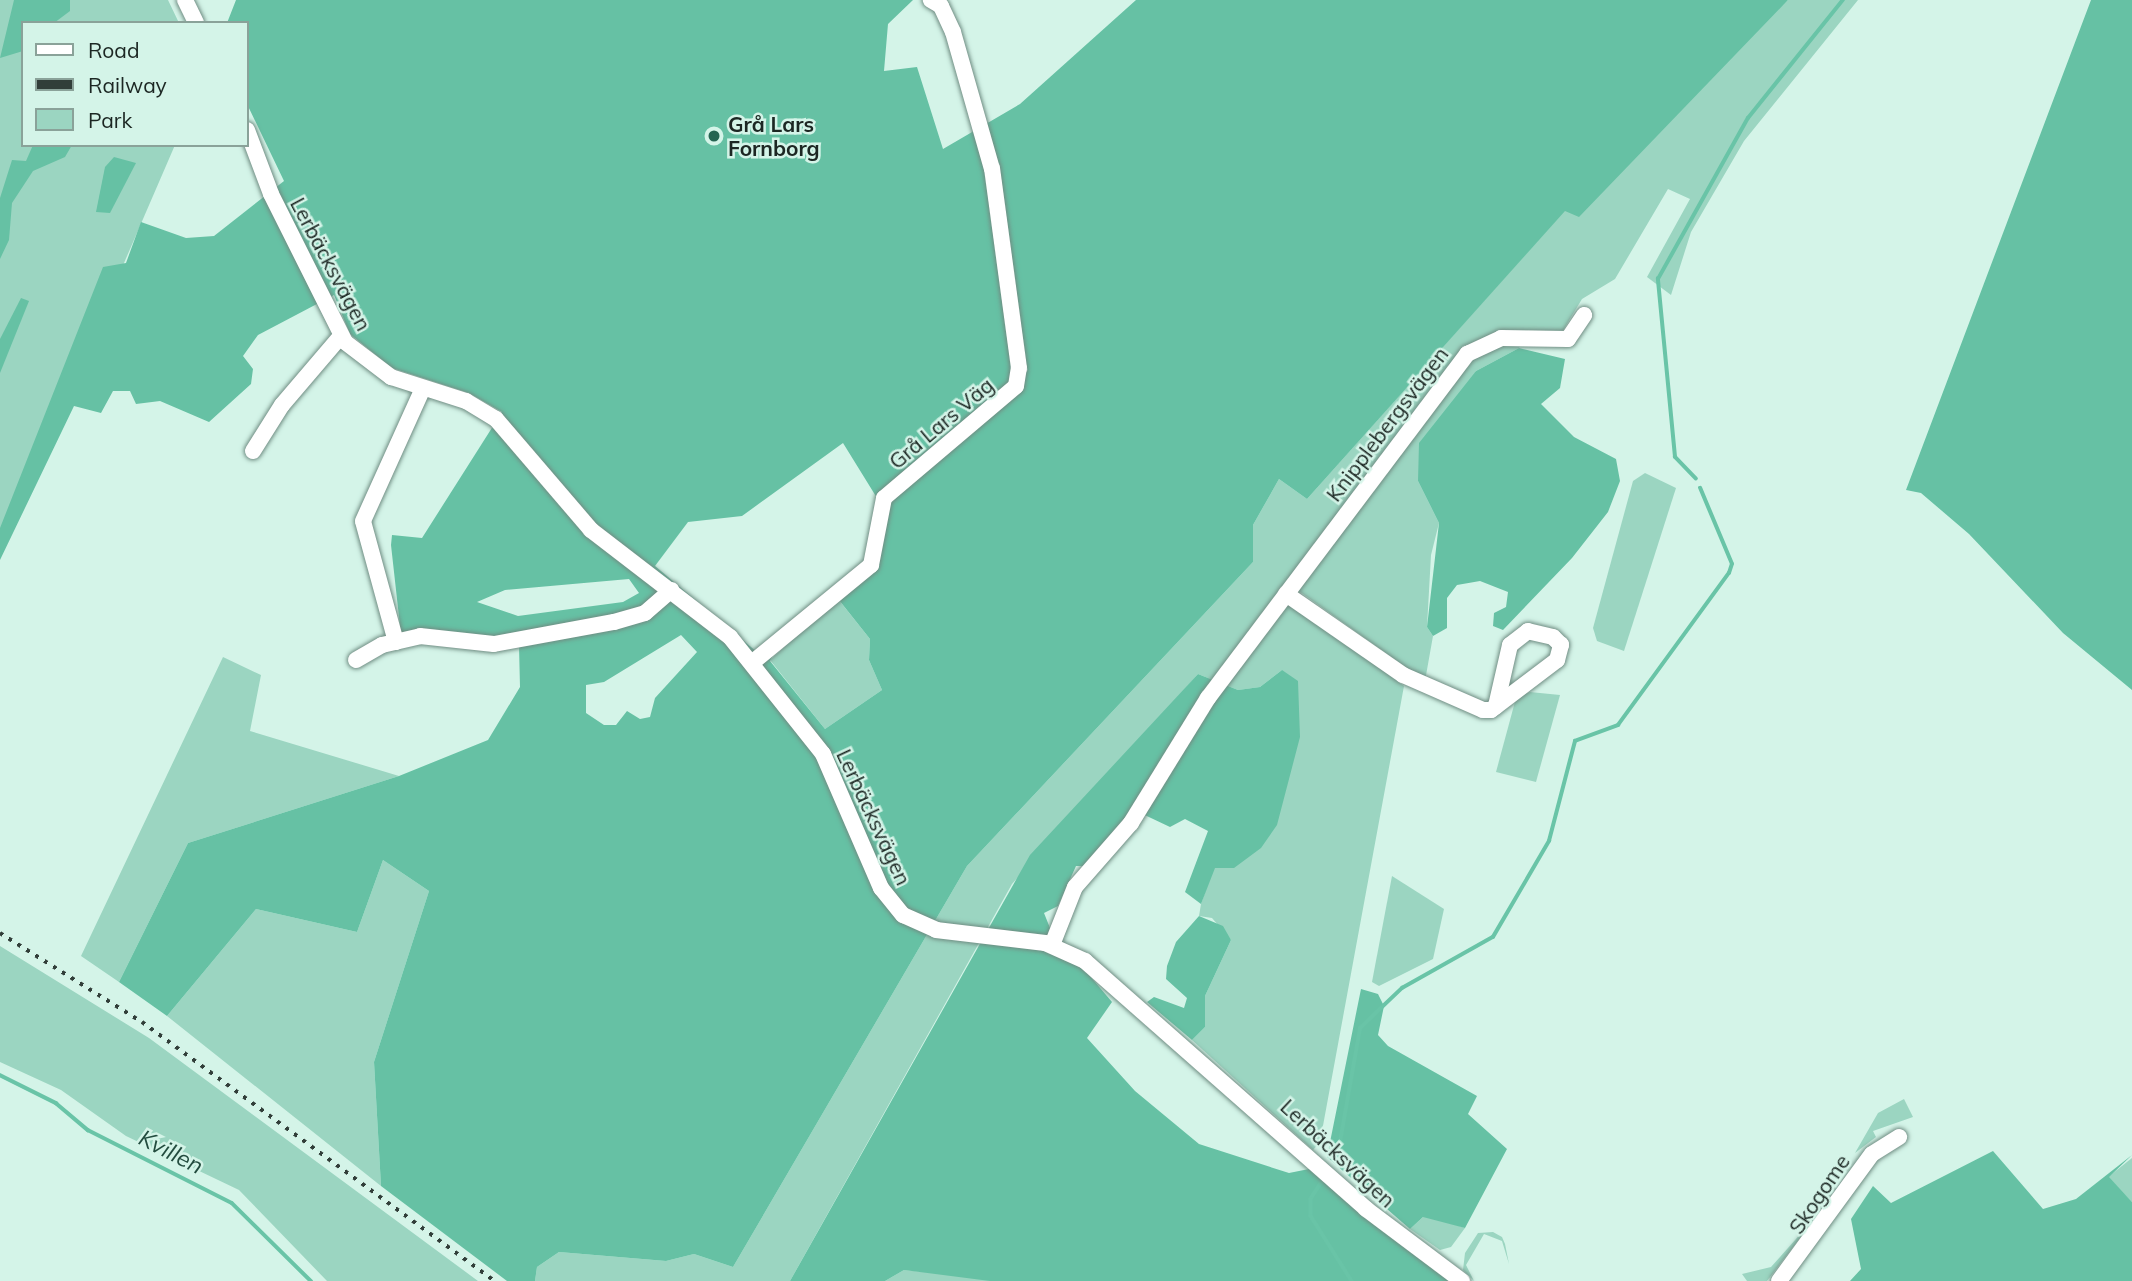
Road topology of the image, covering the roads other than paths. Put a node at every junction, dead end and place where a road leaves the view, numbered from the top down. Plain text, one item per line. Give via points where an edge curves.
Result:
1 (185, 0) edge
2 (931, 0) edge
3 (194, 21) edge
4 (248, 133) edge
5 (1584, 315) dead end
6 (341, 336) junction
7 (423, 388) junction
8 (253, 452) dead end
9 (671, 590) junction
10 (1286, 594) junction
11 (396, 642) junction
12 (356, 660) dead end
13 (753, 662) junction
14 (1496, 706) junction
15 (1052, 945) junction
16 (1899, 1137) dead end
17 (1462, 1281) edge
18 (1779, 1281) edge

1 - 3 street
2 - 13 street, Grå Lars Väg via 941,6 953,32 992,169 1019,368 1016,386 884,498 871,565
4 - 6 street, Lerbäcksvägen via 271,194
5 - 10 street, Knipplebergsvägen via 1568,339 1500,338 1467,354
6 - 7 street, Lerbäcksvägen via 380,371
6 - 8 street via 282,405
7 - 9 street, Lerbäcksvägen via 466,401 496,419 576,515
7 - 11 street via 363,521
9 - 11 street via 645,613 529,640 495,644 441,635
9 - 13 street, Lerbäcksvägen
10 - 14 street via 1424,687 1483,710
10 - 15 street, Knipplebergsvägen via 1208,698 1131,823 1075,887
11 - 12 street
13 - 15 street, Lerbäcksvägen via 823,754 881,888 903,915 936,930
14 - 14 street via 1558,660 1561,645 1553,637 1528,631 1510,645
15 - 17 street, Lerbäcksvägen via 1109,979 1366,1209
16 - 18 street, Skogome via 1864,1164

